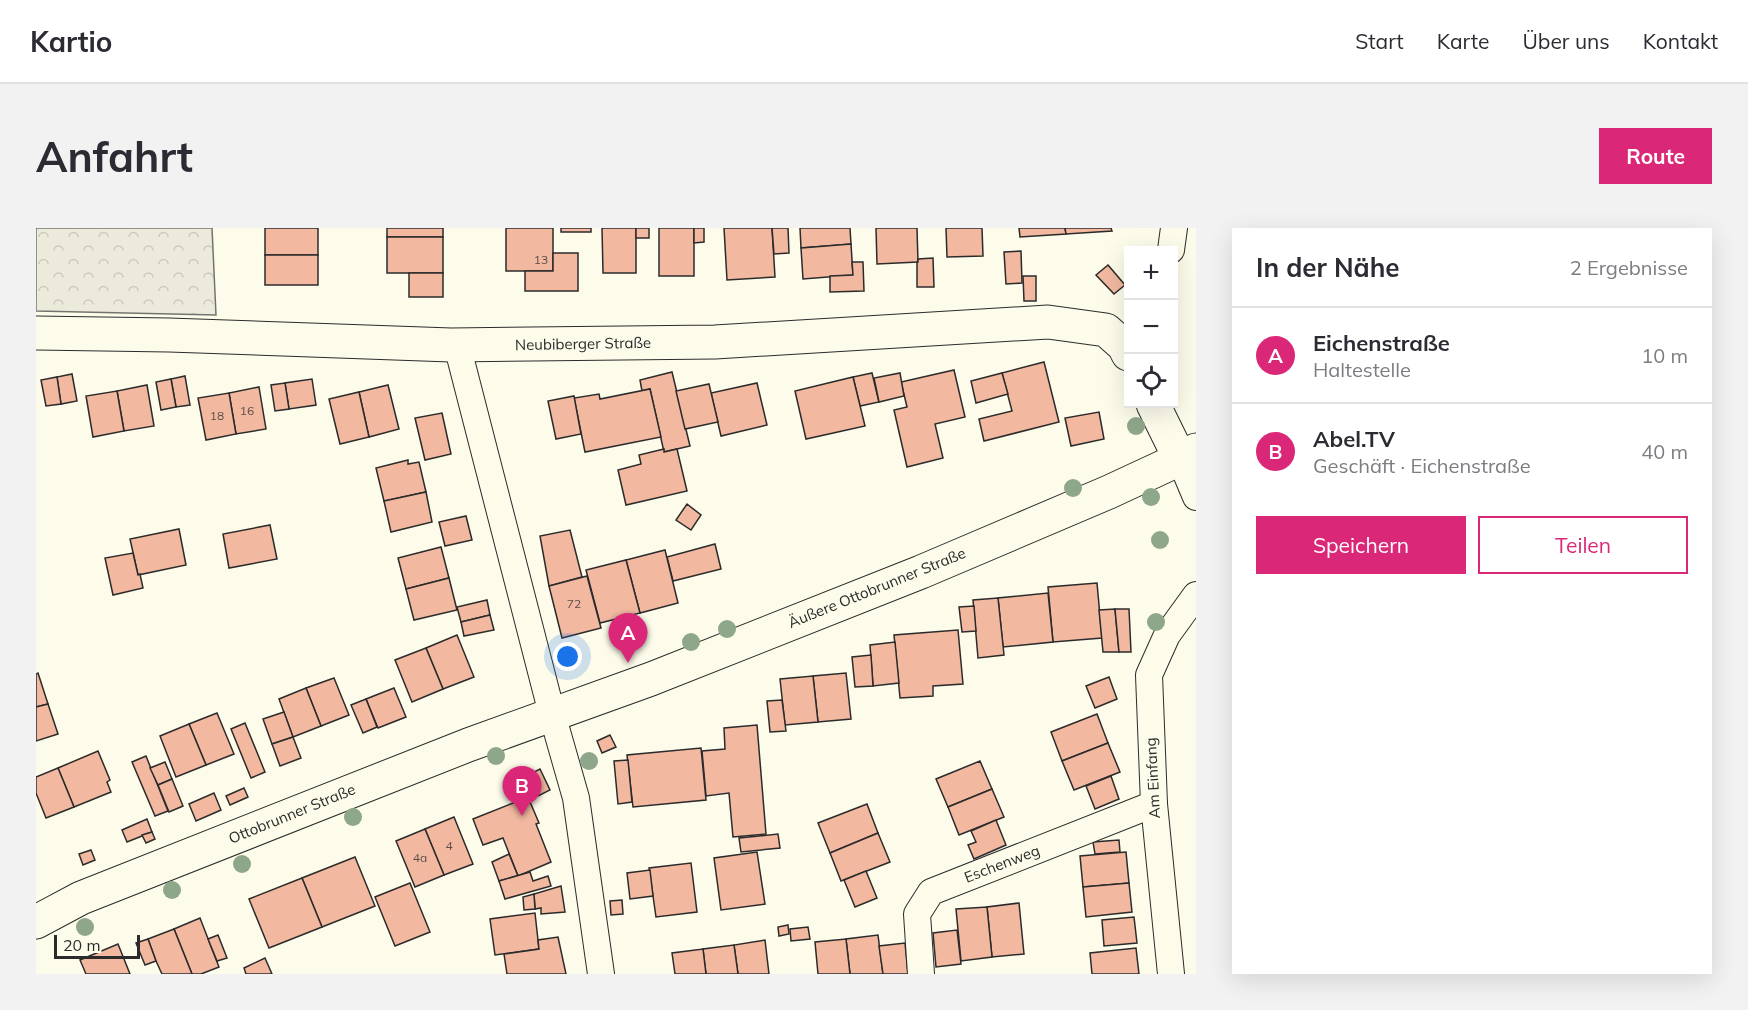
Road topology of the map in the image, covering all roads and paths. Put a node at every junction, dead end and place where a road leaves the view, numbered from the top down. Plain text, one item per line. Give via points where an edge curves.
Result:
1 (1174, 228) edge
2 (1172, 246) edge
3 (36, 333) edge
4 (458, 345) junction
5 (1124, 345) edge
6 (1156, 408) edge
7 (1188, 454) edge
8 (1196, 497) edge
9 (1196, 595) edge
10 (552, 714) junction
11 (1154, 804) junction
12 (36, 922) edge
13 (601, 974) edge
14 (921, 974) edge
15 (1171, 974) edge

1 - 2 street
3 - 4 main road, Neubiberger Straße
4 - 5 main road, Neubiberger Straße via 714,342 1048,322 1106,330
4 - 10 street
6 - 7 main road
7 - 8 street
7 - 10 main road, Äußere Ottobrunner Straße via 921,572
9 - 11 street, Am Einfang via 1167,635 1149,675
10 - 12 main road, Ottobrunner Straße via 81,898
10 - 13 street via 576,798
11 - 14 street, Eschenweg via 931,892 917,914
11 - 15 street, Am Einfang

